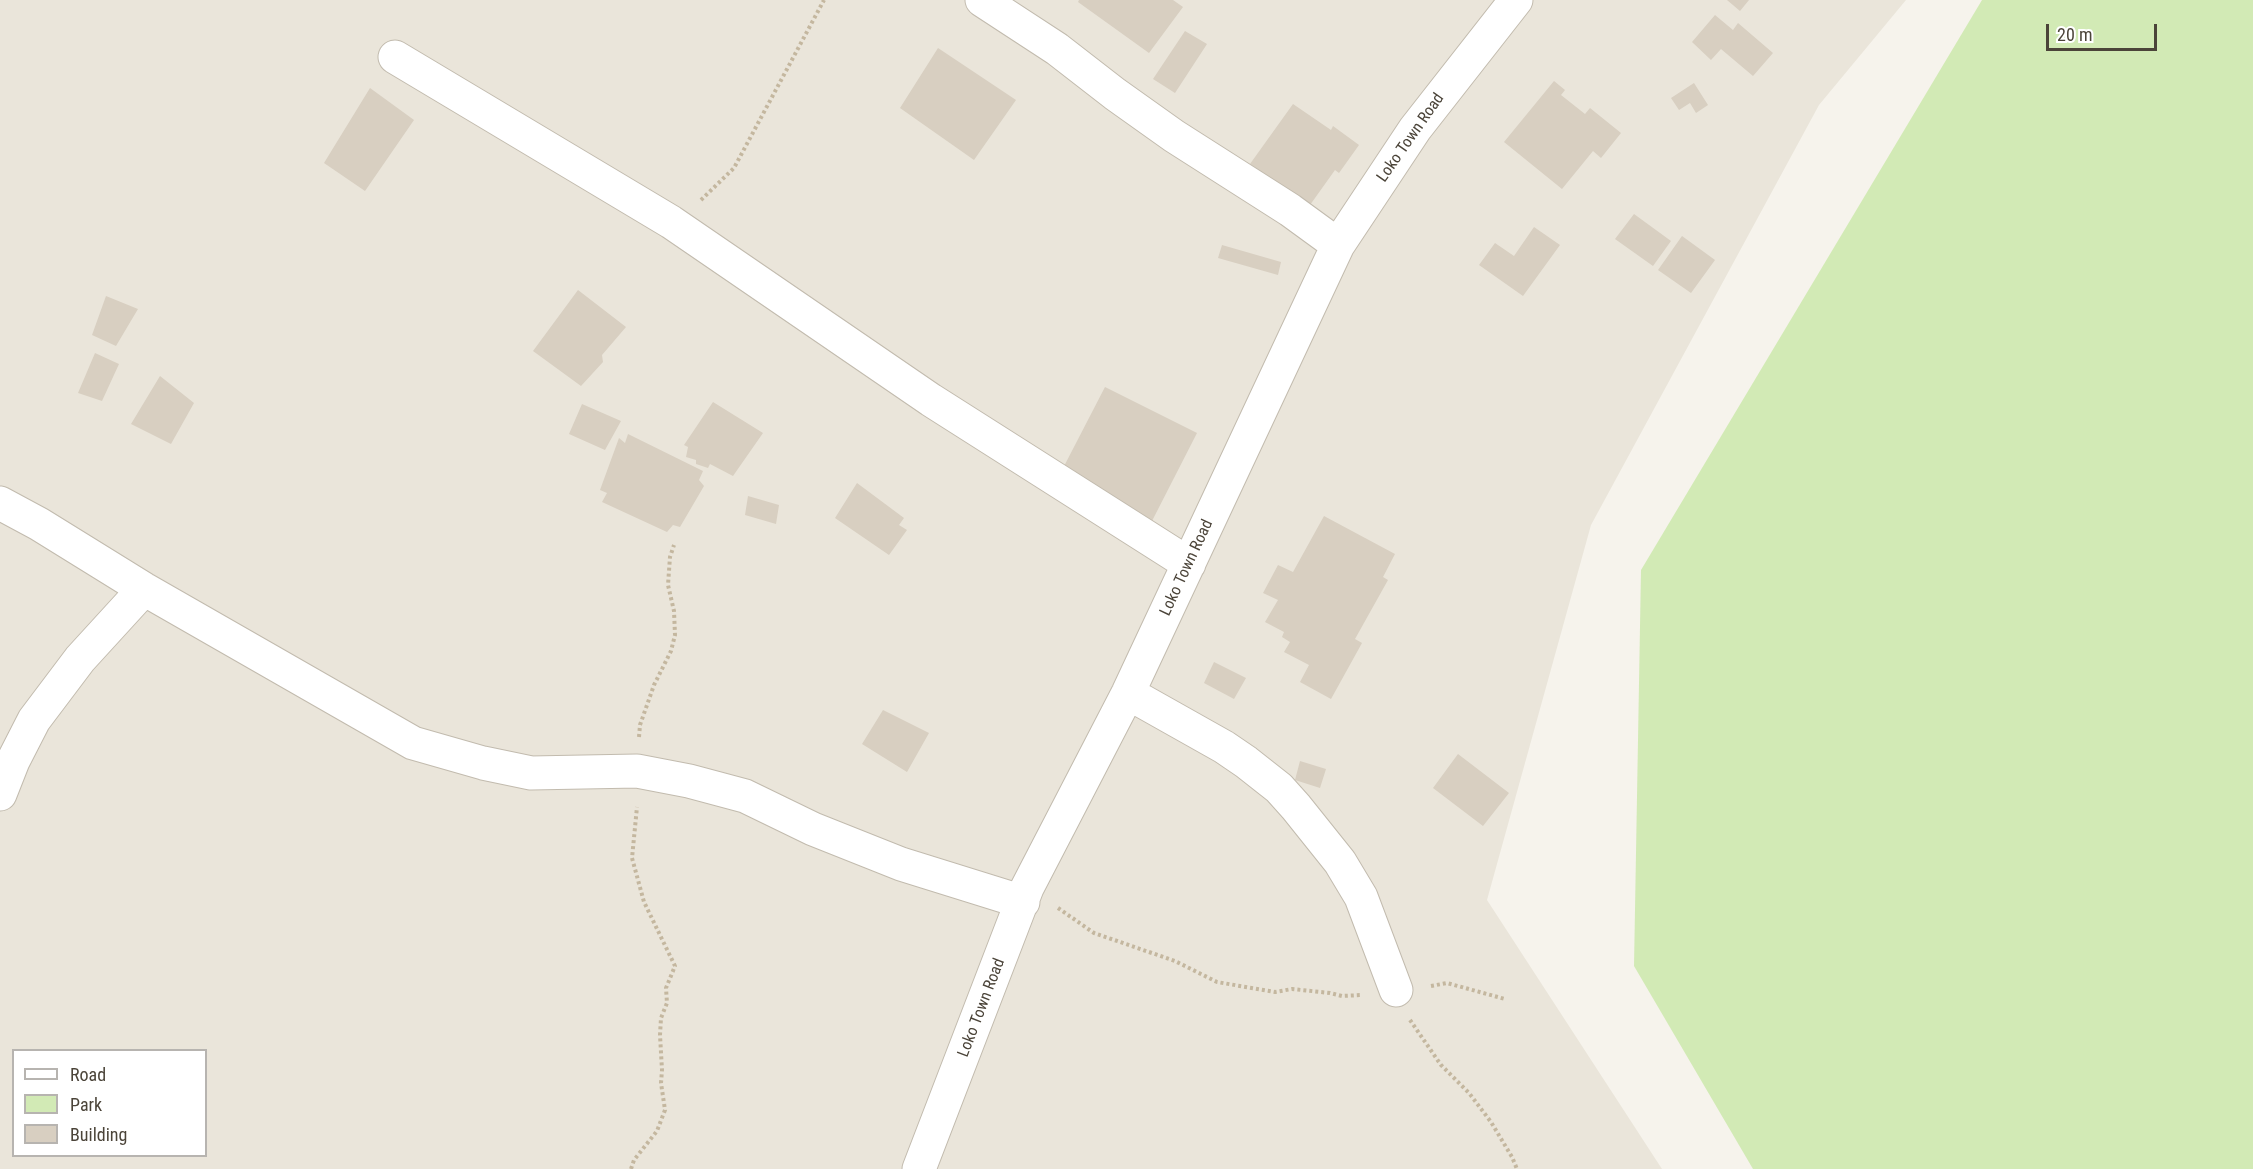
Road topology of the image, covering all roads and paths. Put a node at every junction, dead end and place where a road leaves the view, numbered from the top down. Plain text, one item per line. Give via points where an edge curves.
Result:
1 (824, 0) edge
2 (982, 0) edge
3 (1516, 0) edge
4 (395, 57) dead end
5 (671, 222) junction
6 (1338, 245) junction
7 (0, 503) edge
8 (674, 545) dead end
9 (1188, 564) junction
10 (144, 589) junction
11 (1128, 693) junction
12 (637, 771) junction
13 (0, 794) edge
14 (1025, 895) junction
15 (1396, 990) junction
16 (1505, 999) dead end
17 (631, 1169) edge
18 (919, 1169) edge
19 (1517, 1169) edge

1 - 5 path via 734,168 697,204
2 - 6 street via 1057,49 1174,136
3 - 6 street, Loko Town Road via 1415,129
4 - 5 street
5 - 9 street via 931,400
6 - 9 street, Loko Town Road
7 - 10 street
8 - 12 path via 668,585 675,635 640,725
9 - 11 street, Loko Town Road
10 - 12 street via 413,742 531,773
10 - 13 street via 80,659 34,720
11 - 14 street, Loko Town Road
11 - 15 street via 1232,752 1279,788 1340,862 1361,897
12 - 14 street via 745,796 813,829 901,864
12 - 17 path via 632,858 644,902 675,966 666,988 660,1035 664,1110 657,1131
14 - 15 path via 1094,933 1175,961 1217,982 1275,992 1292,989 1342,996
14 - 18 street, Loko Town Road
15 - 16 path via 1446,983
15 - 19 path via 1409,1019 1441,1065 1491,1122

